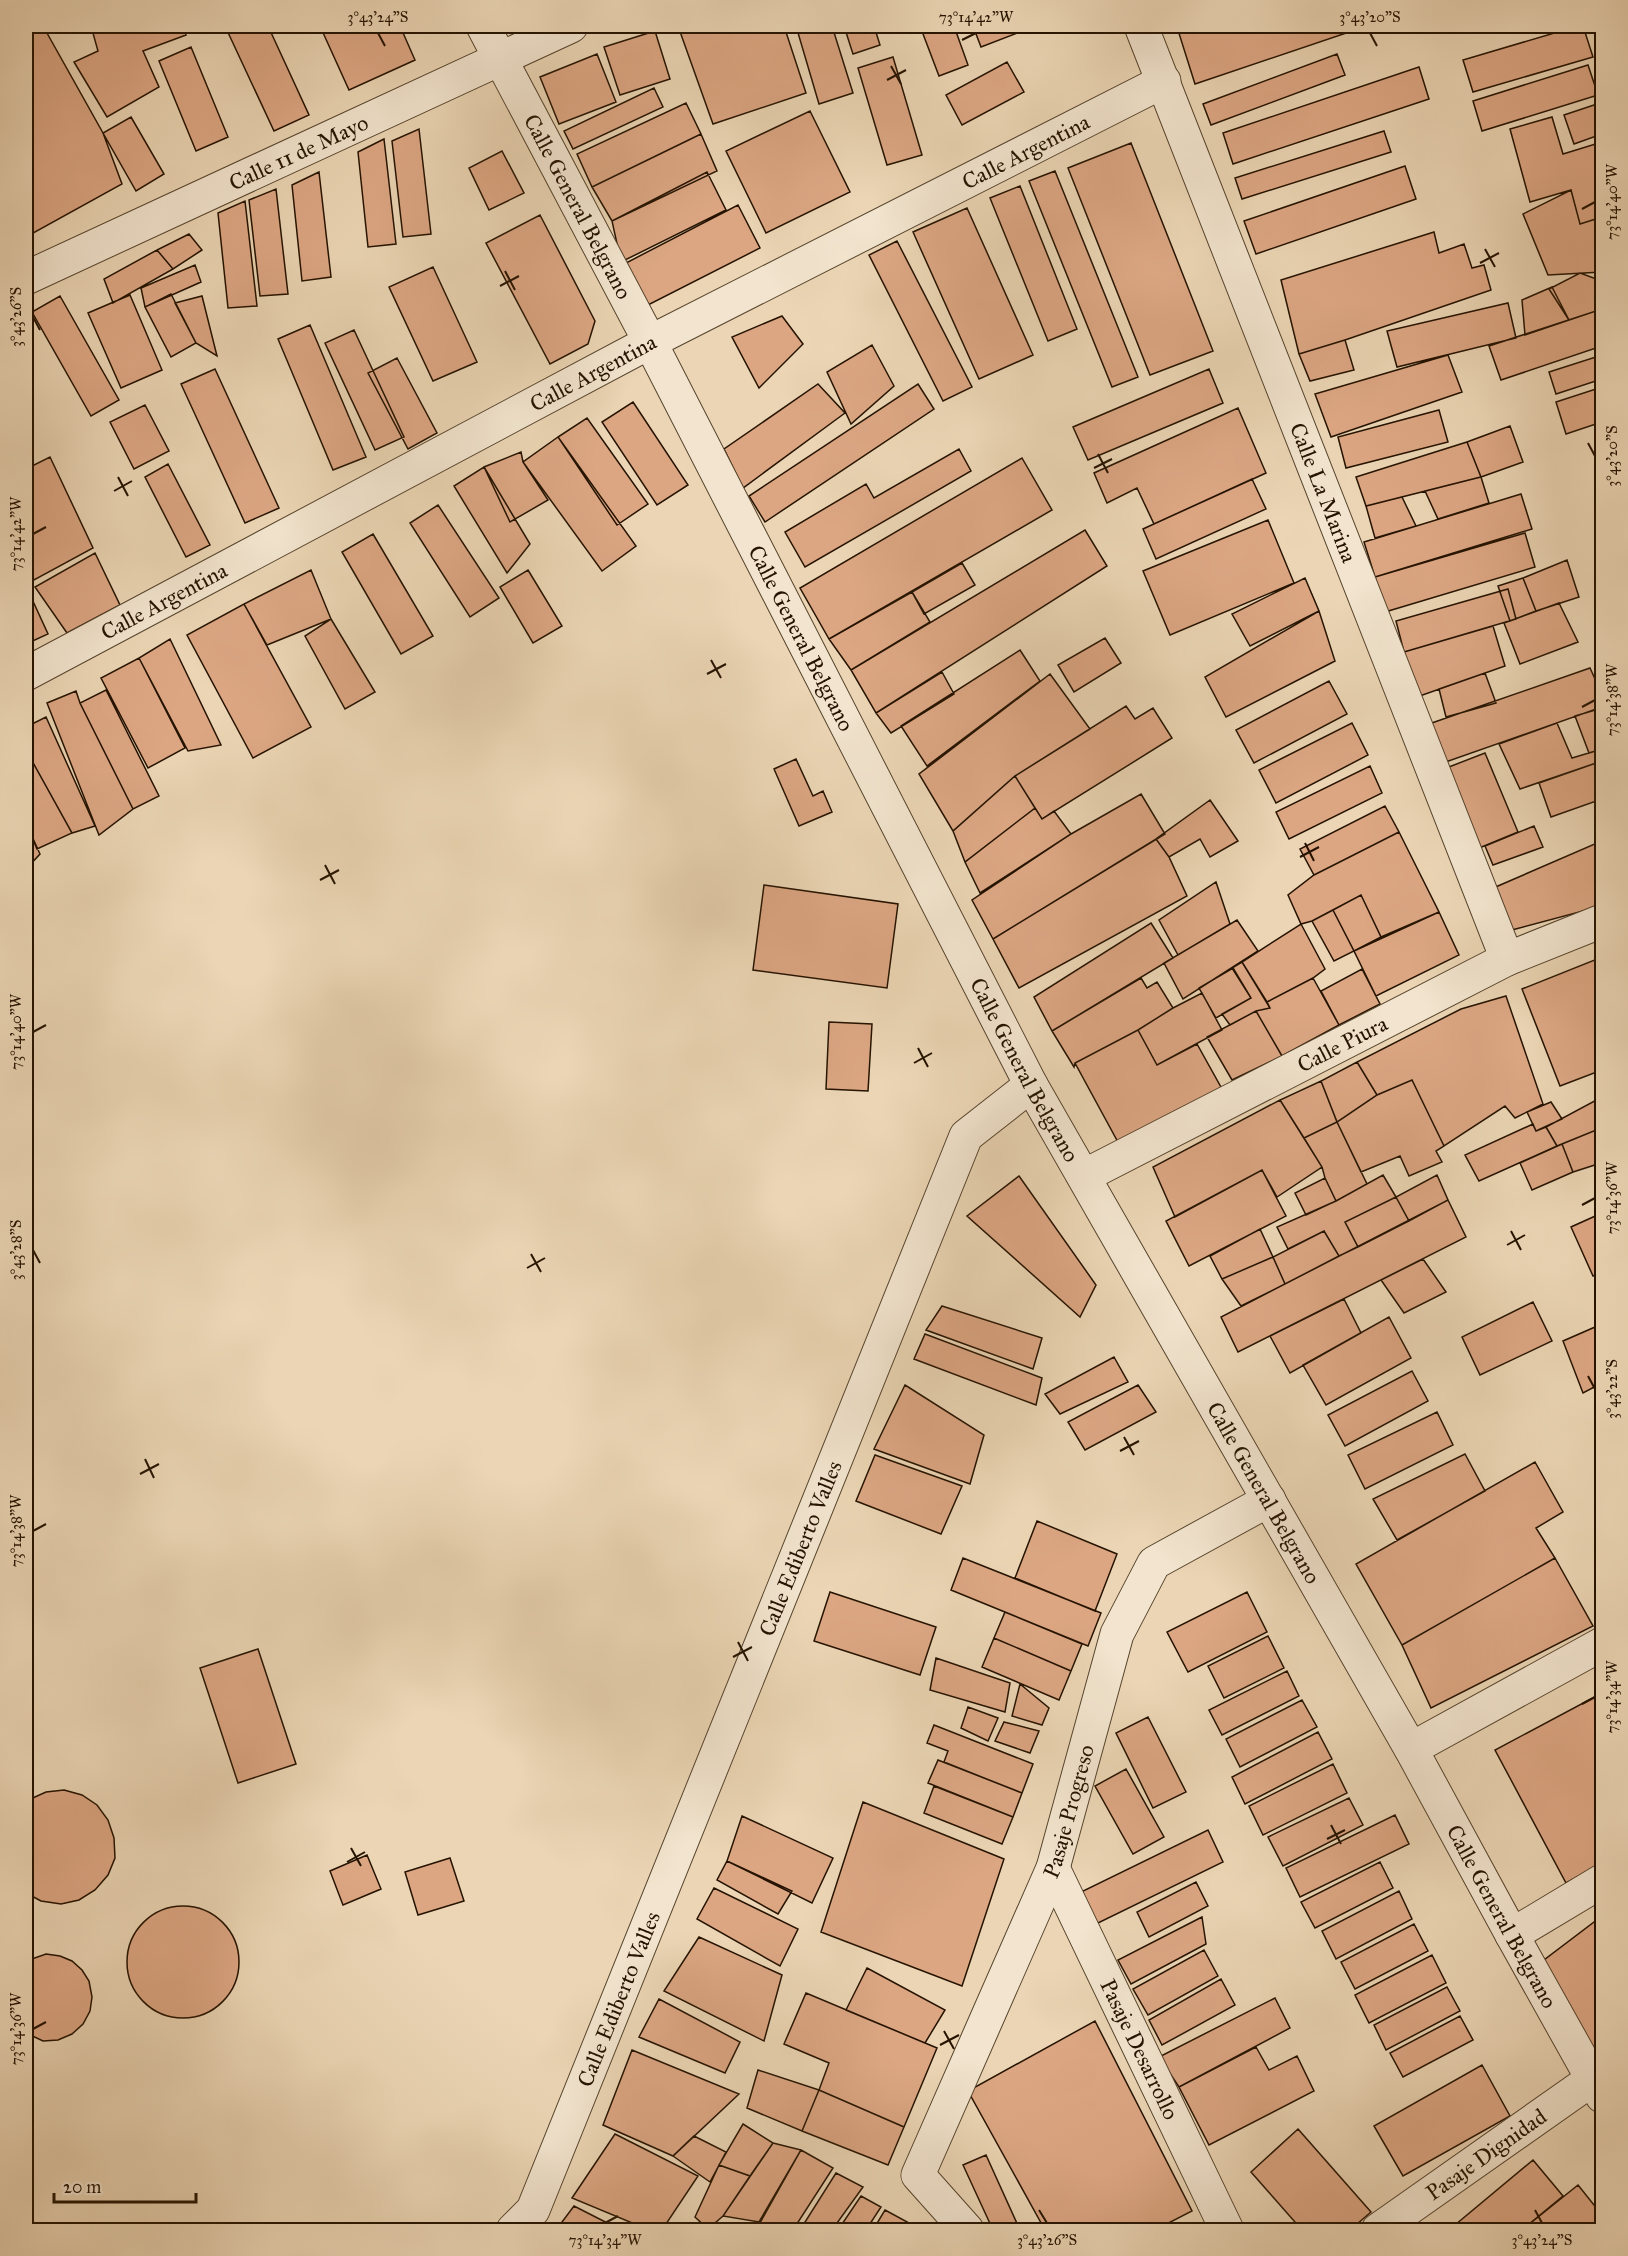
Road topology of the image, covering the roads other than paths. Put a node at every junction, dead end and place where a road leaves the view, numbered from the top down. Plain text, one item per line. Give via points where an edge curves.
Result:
1 (483, 26) edge
2 (571, 26) edge
3 (1141, 26) edge
4 (499, 58) junction
5 (1164, 81) junction
6 (26, 278) edge
7 (650, 342) junction
8 (26, 674) edge
9 (1602, 921) edge
10 (1507, 958) junction
11 (1031, 1085) junction
12 (1084, 1176) junction
13 (1269, 1500) junction
14 (1602, 1644) edge
15 (1411, 1749) junction
16 (1053, 1868) junction
17 (1602, 1881) edge
18 (1512, 1935) junction
19 (1598, 2087) edge
20 (513, 2230) edge
21 (967, 2230) edge
22 (1227, 2230) edge
23 (1378, 2230) edge

1 - 4 street, Calle General Belgrano
2 - 4 street, Calle 11 de Mayo
3 - 5 street, Calle La Marina
4 - 6 street, Calle 11 de Mayo
4 - 7 street, Calle General Belgrano
5 - 7 street, Calle Argentina
5 - 10 street, Calle La Marina
7 - 8 street, Calle Argentina
7 - 11 street, Calle General Belgrano
9 - 10 street, Calle Piura
10 - 12 street, Calle Piura
11 - 12 street, Calle General Belgrano
11 - 20 street, Calle Ediberto Valles via 966,1136 533,2210
12 - 13 street, Calle General Belgrano
13 - 15 street, Calle General Belgrano
13 - 16 street, Pasaje Progreso via 1154,1563 1117,1634
14 - 15 street
15 - 18 street, Calle General Belgrano
16 - 21 street, Pasaje Progreso via 918,2175
16 - 22 street, Pasaje Desarrollo
17 - 18 street
18 - 19 street, Calle General Belgrano
19 - 23 street, Pasaje Dignidad

